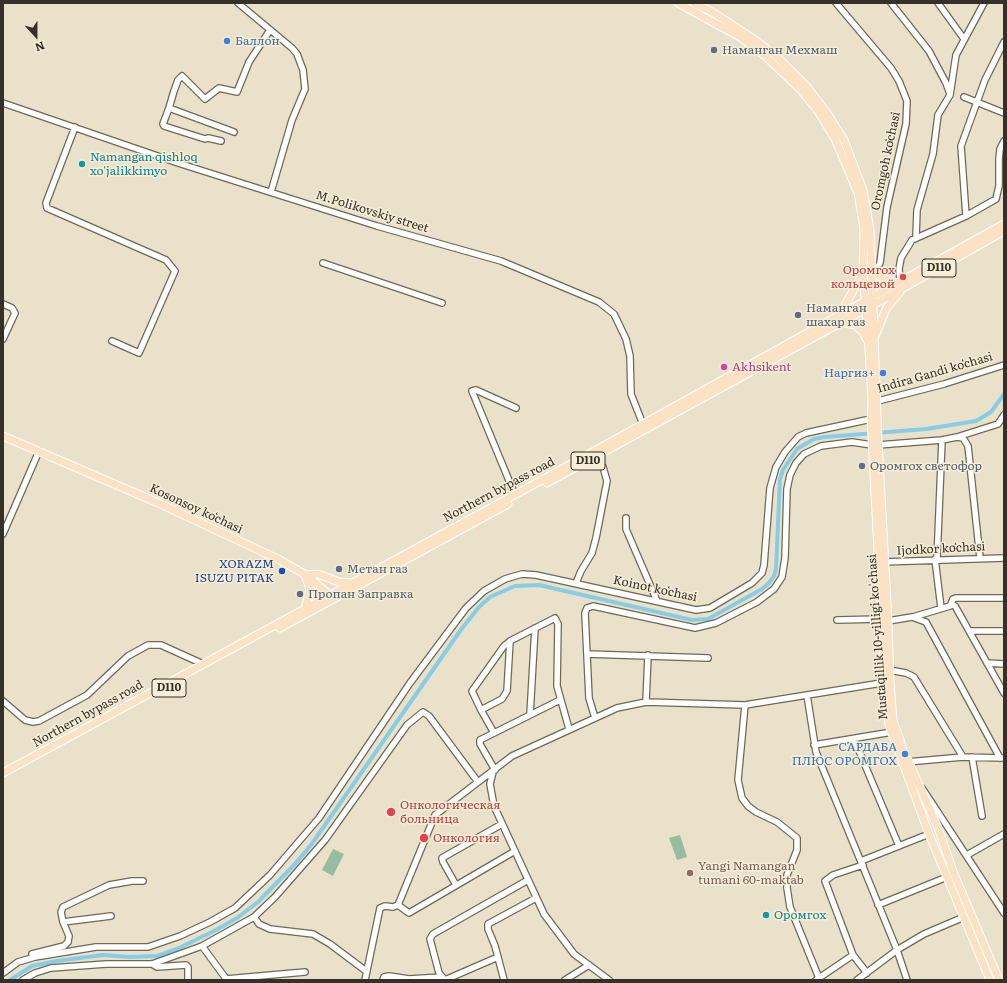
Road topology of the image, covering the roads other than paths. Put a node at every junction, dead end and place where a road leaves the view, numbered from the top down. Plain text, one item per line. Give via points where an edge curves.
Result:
1 (238, 3) edge
2 (678, 3) edge
3 (694, 3) edge
4 (836, 3) edge
5 (891, 3) edge
6 (938, 3) edge
7 (984, 3) edge
8 (270, 30) junction
9 (964, 39) junction
10 (1004, 42) edge
11 (950, 95) junction
12 (964, 97) dead end
13 (977, 102) junction
14 (3, 103) edge
15 (169, 108) junction
16 (1004, 113) edge
17 (75, 127) junction
18 (234, 132) dead end
19 (222, 140) dead end
20 (1004, 141) edge
21 (271, 192) junction
22 (966, 216) junction
23 (1004, 224) edge
24 (1004, 231) edge
25 (916, 237) junction
26 (867, 245) junction
27 (323, 263) dead end
28 (872, 271) junction
29 (863, 273) junction
30 (898, 282) junction
31 (902, 289) junction
32 (873, 296) junction
33 (865, 300) junction
34 (3, 304) edge
35 (442, 304) dead end
36 (873, 305) junction
37 (866, 309) junction
38 (839, 319) junction
39 (3, 339) edge
40 (112, 341) dead end
41 (871, 342) junction
42 (1004, 365) edge
43 (874, 402) junction
44 (516, 408) dead end
45 (1004, 415) edge
46 (873, 421) junction
47 (1004, 421) edge
48 (998, 424) junction
49 (644, 426) junction
50 (3, 436) edge
51 (957, 437) junction
52 (942, 440) junction
53 (875, 443) junction
54 (39, 451) junction
55 (597, 456) junction
56 (515, 495) junction
57 (626, 518) dead end
58 (457, 528) junction
59 (3, 534) edge
60 (980, 558) junction
61 (1004, 558) edge
62 (936, 559) junction
63 (881, 562) junction
64 (305, 574) junction
65 (352, 583) junction
66 (576, 583) junction
67 (333, 597) junction
68 (1004, 598) edge
69 (657, 601) junction
70 (951, 604) junction
71 (941, 608) junction
72 (305, 609) junction
73 (912, 617) junction
74 (837, 620) dead end
75 (885, 620) junction
76 (535, 628) junction
77 (970, 631) junction
78 (1004, 631) edge
79 (510, 641) junction
80 (587, 654) junction
81 (648, 655) junction
82 (708, 658) dead end
83 (987, 663) junction
84 (203, 664) junction
85 (1004, 664) edge
86 (889, 670) junction
87 (887, 682) junction
88 (1004, 693) edge
89 (807, 695) junction
90 (3, 700) edge
91 (560, 700) junction
92 (646, 702) junction
93 (745, 705) junction
94 (481, 710) junction
95 (530, 715) junction
96 (595, 718) junction
97 (569, 729) junction
98 (892, 732) junction
99 (494, 733) junction
100 (854, 739) junction
101 (65, 742) junction
102 (814, 745) junction
103 (963, 757) junction
104 (972, 757) junction
105 (1002, 758) edge
106 (906, 762) junction
107 (494, 770) junction
108 (3, 774) edge
109 (3, 779) edge
110 (478, 782) junction
111 (920, 787) junction
112 (982, 816) dead end
113 (502, 824) junction
114 (929, 834) junction
115 (1004, 834) edge
116 (899, 846) junction
117 (515, 851) junction
118 (967, 855) junction
119 (862, 863) junction
120 (947, 878) junction
121 (528, 880) junction
122 (143, 881) dead end
123 (456, 885) junction
124 (536, 898) junction
125 (398, 905) junction
126 (878, 905) junction
127 (1004, 913) edge
128 (111, 916) dead end
129 (254, 917) junction
130 (964, 917) junction
131 (63, 922) junction
132 (202, 946) junction
133 (897, 950) junction
134 (853, 955) junction
135 (498, 956) junction
136 (18, 962) junction
137 (152, 964) junction
138 (589, 965) junction
139 (366, 971) junction
140 (3, 972) edge
141 (305, 972) dead end
142 (867, 973) junction
143 (441, 977) junction
144 (818, 979) edge
145 (23, 980) edge
146 (188, 980) edge
147 (226, 980) edge
148 (365, 980) edge
149 (383, 980) edge
150 (504, 980) edge
151 (565, 980) edge
152 (608, 980) edge
153 (857, 980) edge
154 (907, 980) edge
155 (990, 980) edge
156 (999, 980) edge

1 - 8 street
2 - 26 main road via 740,37 764,55 808,98 835,139 856,188
3 - 26 main road via 758,42 784,63 816,97 844,140 860,179 867,204
4 - 28 street, Oromgoh koʻchasi via 891,68 907,101 906,124 887,207 880,263 876,270
5 - 11 street via 930,51
6 - 9 street
7 - 9 street
8 - 15 street via 249,62 237,92 219,88 205,99 182,76 178,80
8 - 21 street via 297,54 302,62 305,80 302,98 292,120
9 - 11 street via 954,61
10 - 13 street
11 - 25 street via 938,115 933,154 917,210
12 - 13 street
13 - 16 street
13 - 22 street via 961,146
14 - 17 street, M.Polikovskiy street
15 - 18 street
15 - 19 street via 164,126 205,139
17 - 21 street, M.Polikovskiy street
17 - 40 street via 46,203 47,208 166,260 175,271 139,353
20 - 22 street via 1000,149 998,196
21 - 49 street, M.Polikovskiy street via 377,226 501,261 599,302 614,314 626,339 630,356 631,394
22 - 25 street
23 - 30 main road, Northern bypass road / D110
24 - 31 main road, Northern bypass road / D110
25 - 30 street via 909,242 901,258
26 - 28 main road
26 - 29 main road
27 - 35 street
28 - 30 main road via 882,278
28 - 32 main road
29 - 33 main road
29 - 38 main road
30 - 32 main road, Northern bypass road / D110
31 - 36 main road, Northern bypass road / D110
31 - 41 main road via 886,308
32 - 33 main road, Northern bypass road / D110
32 - 36 main road
33 - 37 main road
33 - 38 main road, Northern bypass road / D110
34 - 39 street via 12,308 14,313
36 - 37 main road, Northern bypass road / D110
36 - 41 main road
37 - 38 main road, Northern bypass road / D110
37 - 41 main road
38 - 41 main road via 855,325
38 - 49 main road, Northern bypass road / D110
41 - 43 main road, Mustaqillik 10-yilligi ko'chasi
42 - 43 street, Indira Gandi koʻchasi
43 - 46 main road, Mustaqillik 10-yilligi ko'chasi
44 - 56 street via 476,390 472,391
45 - 48 street
46 - 53 main road, Mustaqillik 10-yilligi ko'chasi
46 - 69 street, Koinot koʻchasi via 806,433 798,437 785,452 772,478 766,560 758,578 703,610
47 - 48 street
48 - 51 street
49 - 55 main road, Northern bypass road / D110
49 - 56 main road, Northern bypass road / D110
50 - 54 main road, Kosonsoy koʻchasi
51 - 52 street
51 - 60 street via 962,438 968,446
52 - 53 street
52 - 62 street
53 - 63 main road, Mustaqillik 10-yilligi ko'chasi
53 - 80 street via 852,442 821,446 804,454 796,463 787,489 786,558 782,577 774,589 763,598 716,623 695,628 590,606 586,613
54 - 59 street
54 - 64 main road, Kosonsoy koʻchasi via 164,505
55 - 58 main road, Northern bypass road / D110
55 - 66 street via 607,482 592,554
56 - 58 main road, Northern bypass road / D110
57 - 69 street via 626,529
58 - 65 main road, Northern bypass road / D110
58 - 67 main road, Northern bypass road / D110
60 - 61 street, Ijodkor koʻchasi
60 - 62 street, Ijodkor koʻchasi
62 - 63 street, Ijodkor koʻchasi
62 - 71 street
63 - 75 main road, Mustaqillik 10-yilligi ko'chasi
64 - 65 main road via 318,574 339,582
64 - 67 main road, Kosonsoy koʻchasi
64 - 72 main road via 310,589
65 - 67 main road, Northern bypass road / D110
66 - 69 street, Koinot koʻchasi
66 - 136 street, Koinot koʻchasi via 522,574 505,579 476,597 410,683 319,818 253,892 221,916 180,936 148,947 96,947
67 - 72 main road, Northern bypass road / D110
67 - 101 main road, Northern bypass road / D110
68 - 70 street via 956,598
70 - 71 street
70 - 77 street via 959,610
71 - 73 street
72 - 84 main road, Northern bypass road / D110
73 - 75 street
73 - 105 street via 922,620 929,628
74 - 75 street
75 - 86 main road, Mustaqillik 10-yilligi ko'chasi
75 - 87 main road, Mustaqillik 10-yilligi ko'chasi
76 - 79 street
76 - 91 street via 554,618 558,620 556,678
76 - 95 street
77 - 78 street
77 - 83 street
79 - 94 street via 506,691 502,699
79 - 94 street via 472,692
80 - 81 street
80 - 96 street via 589,702
81 - 82 street
81 - 92 street
83 - 85 street
83 - 88 street
84 - 90 street via 161,645 148,645 128,656 88,695 39,721 25,720
84 - 101 main road, Northern bypass road / D110
86 - 87 main road, Mustaqillik 10-yilligi ko'chasi
86 - 103 street via 906,672 914,677
87 - 89 street
87 - 98 main road, Mustaqillik 10-yilligi ko'chasi via 889,725
87 - 106 main road, Mustaqillik 10-yilligi ko'chasi via 893,720
89 - 93 street
89 - 102 street
91 - 95 street
91 - 97 street
92 - 93 street
92 - 96 street via 617,708
93 - 144 street via 738,780 742,798 756,812 777,822 797,838 797,850 787,875 788,895 790,907
94 - 99 street
95 - 99 street
96 - 97 street
97 - 107 street via 521,751
98 - 100 street
98 - 106 main road, Mustaqillik 10-yilligi ko'chasi
99 - 107 street via 479,742
100 - 102 street
100 - 116 street
101 - 108 main road, Northern bypass road / D110
101 - 109 main road, Northern bypass road / D110
102 - 119 street
103 - 104 street
103 - 106 street
104 - 105 street
104 - 112 street
106 - 111 main road, Mustaqillik 10-yilligi ko'chasi
106 - 114 main road, Mustaqillik 10-yilligi ko'chasi
107 - 110 street
107 - 113 street via 490,784 494,806
110 - 125 street via 434,815
110 - 129 street via 426,712 420,714 402,731 325,840
111 - 118 street
111 - 156 main road, Mustaqillik 10-yilligi ko'chasi
113 - 117 street
113 - 123 street via 442,858
114 - 116 street
114 - 120 main road, Mustaqillik 10-yilligi ko'chasi
115 - 118 street
116 - 119 street
117 - 121 street
117 - 123 street
118 - 127 street
119 - 126 street
119 - 134 street via 825,881
120 - 126 street
120 - 130 main road, Mustaqillik 10-yilligi ko'chasi
121 - 124 street
121 - 143 street via 433,934 430,939
122 - 131 street via 109,885 63,907
123 - 125 street via 409,912
124 - 135 street via 488,924
124 - 138 street via 544,914 574,954
125 - 139 street via 380,908
126 - 133 street
128 - 131 street
129 - 132 street
129 - 139 street via 259,924 270,929 313,934
130 - 133 street via 924,934
130 - 155 main road, Mustaqillik 10-yilligi ko'chasi
131 - 136 street via 69,940 67,944 36,953
132 - 137 street
132 - 147 street
133 - 142 street
133 - 154 street
134 - 142 street
134 - 144 street
135 - 143 street via 445,980
135 - 150 street
136 - 140 street
137 - 145 street via 51,968
137 - 146 street via 158,967 186,965
138 - 151 street
138 - 152 street
139 - 148 street
141 - 147 street
142 - 153 street
143 - 149 street via 409,979 389,976

